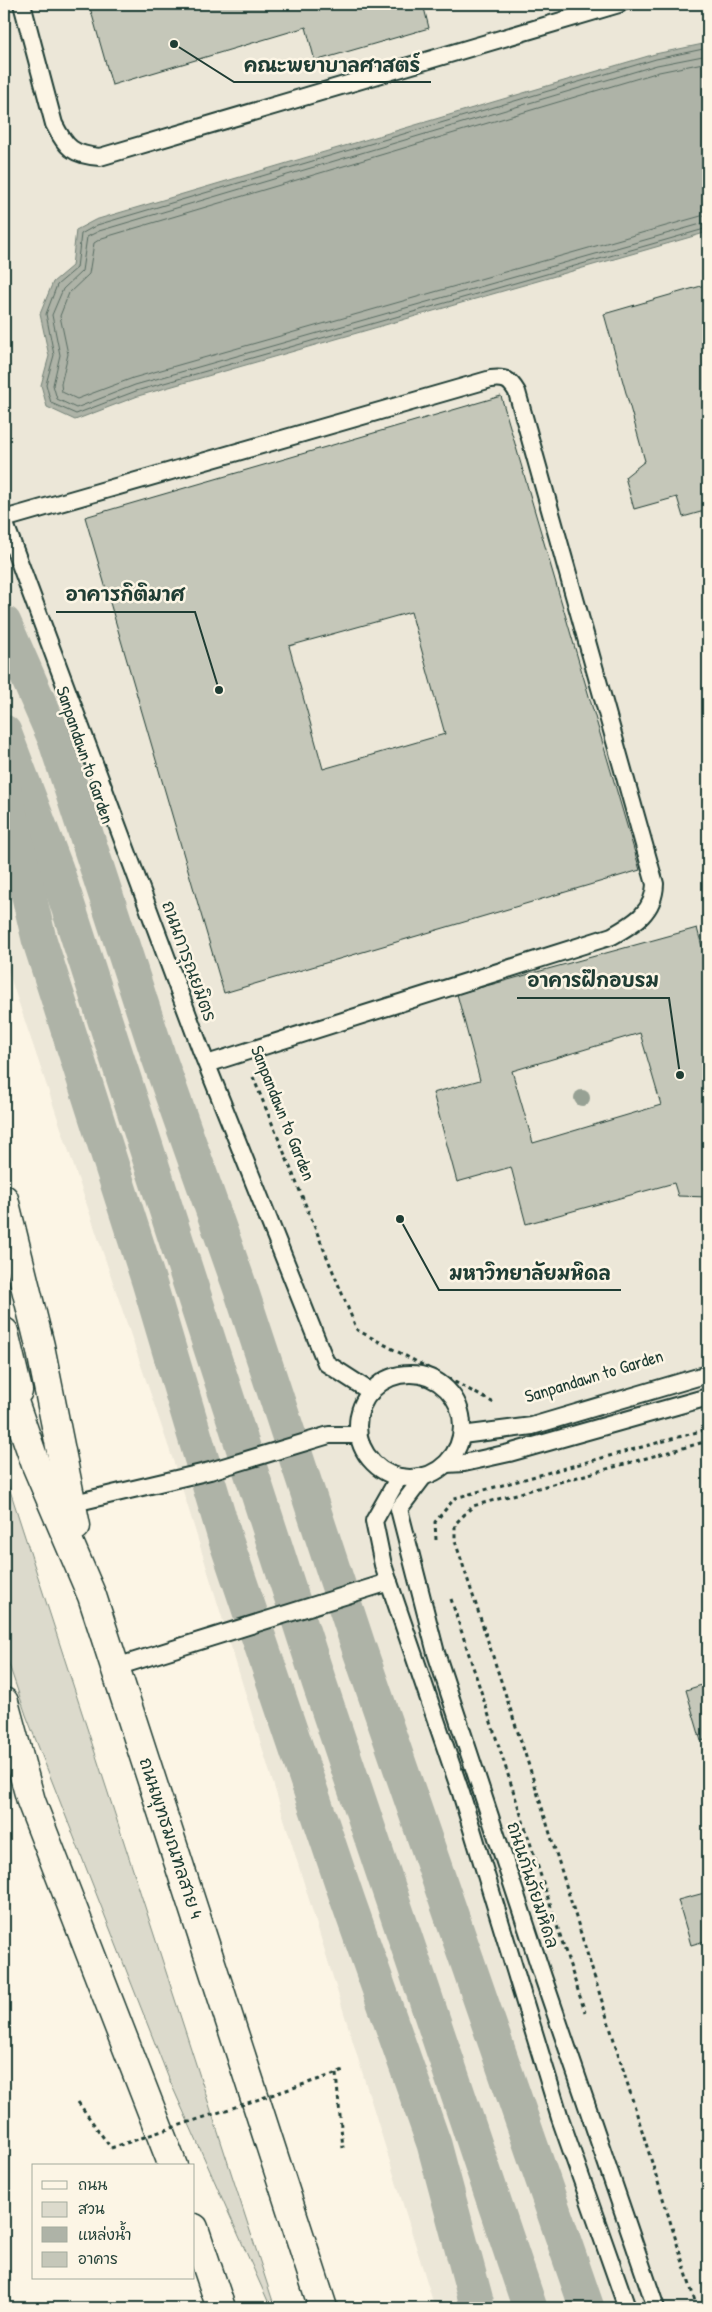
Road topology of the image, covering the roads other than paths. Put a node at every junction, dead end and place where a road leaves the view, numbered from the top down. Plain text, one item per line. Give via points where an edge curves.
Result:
1 (22, 4) edge
2 (619, 4) edge
3 (4, 520) edge
4 (207, 1064) junction
5 (4, 1199) edge
6 (4, 1332) edge
7 (4, 1373) edge
8 (708, 1374) edge
9 (371, 1392) junction
10 (708, 1396) edge
11 (358, 1435) junction
12 (462, 1435) junction
13 (446, 1464) junction
14 (36, 1465) junction
15 (424, 1476) junction
16 (399, 1477) junction
17 (70, 1504) junction
18 (389, 1582) junction
19 (92, 1596) junction
20 (116, 1667) junction
21 (4, 1702) edge
22 (4, 1757) edge
23 (31, 1800) junction
24 (172, 2164) edge
25 (195, 2231) edge
26 (221, 2308) edge
27 (323, 2308) edge
28 (627, 2308) edge
29 (656, 2308) edge

1 - 2 lane via 54,124 63,142 79,154 100,157
3 - 4 lane, ถนนการุณยมิตร
3 - 4 lane via 491,379 503,377 517,392 655,884 654,898 632,925 612,936
4 - 9 lane, ถนนการุณยมิตร via 326,1363
5 - 17 main road via 40,1346
6 - 14 main road
7 - 14 main road, ถนนพุทธมณฑลสาย 4
8 - 12 lane via 532,1426
9 - 11 lane via 361,1407
9 - 12 lane via 384,1381 400,1375 433,1379 447,1389 457,1403
10 - 13 lane via 509,1453
11 - 16 lane via 368,1458 382,1470
11 - 17 lane via 329,1435 210,1471
12 - 13 lane
13 - 15 lane
14 - 19 main road, ถนนพุทธมณฑลสาย 4
15 - 16 lane
15 - 29 lane, ถนนกันภัยมหิดล via 399,1509 436,1654
16 - 18 lane via 374,1521
17 - 19 main road
18 - 20 lane
18 - 28 lane via 461,1793 560,2118
19 - 20 main road, ถนนพุทธมณฑลสาย 4
20 - 27 main road, ถนนพุทธมณฑลสาย 4
21 - 23 main road
22 - 23 main road
23 - 24 main road
25 - 26 main road

